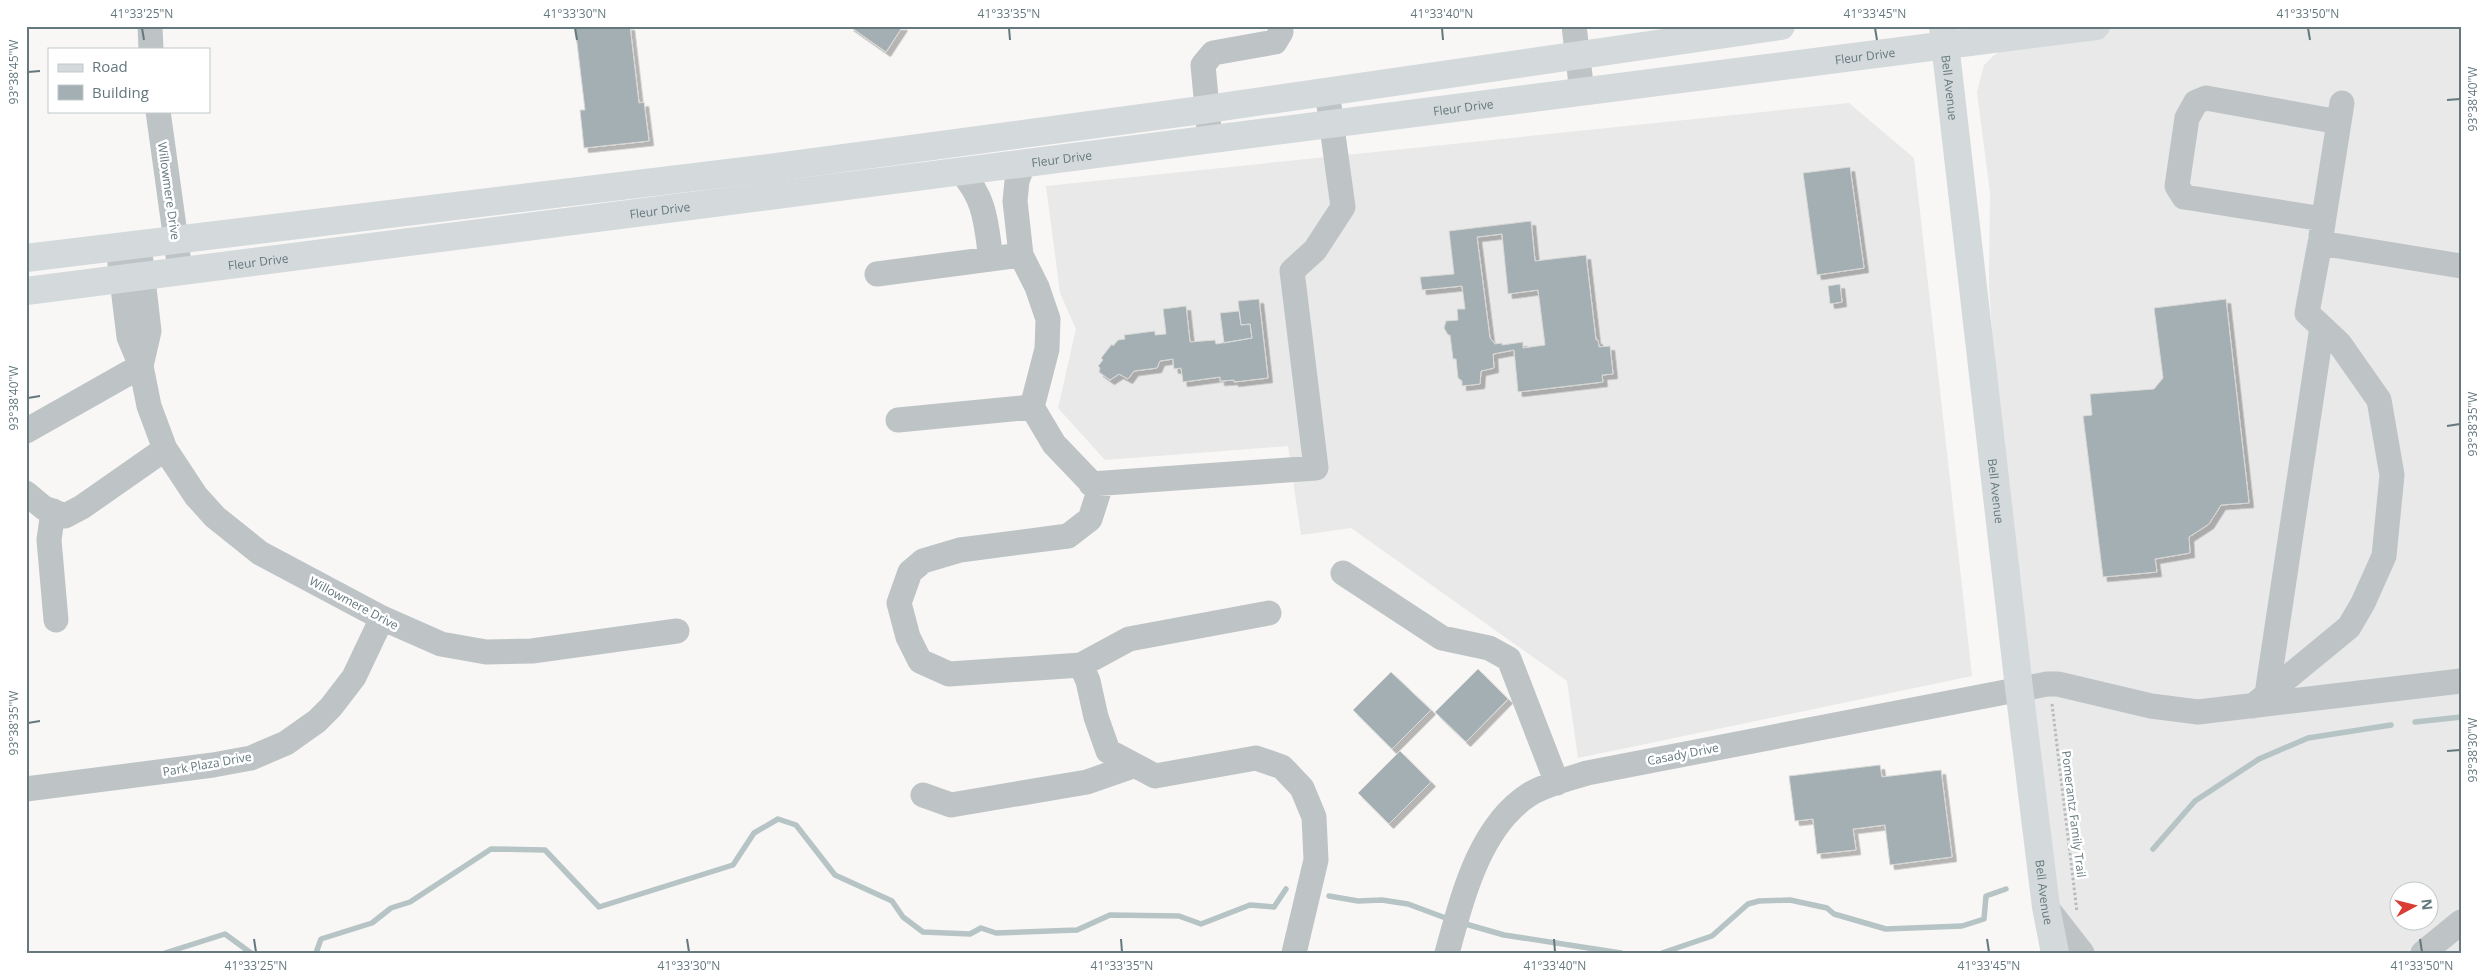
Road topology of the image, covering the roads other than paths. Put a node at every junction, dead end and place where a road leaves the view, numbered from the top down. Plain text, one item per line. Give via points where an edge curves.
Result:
1 (150, 26) edge
2 (1280, 26) edge
3 (1574, 26) edge
4 (1781, 26) edge
5 (2096, 26) edge
6 (1944, 35) edge
7 (151, 48) edge
8 (1578, 55) junction
9 (1327, 92) junction
10 (1582, 92) junction
11 (1206, 109) junction
12 (158, 112) edge
13 (1331, 125) junction
14 (1210, 140) junction
15 (1023, 164) junction
16 (961, 172) junction
17 (1015, 201) junction
18 (983, 205) junction
19 (2322, 231) junction
20 (176, 241) junction
21 (129, 246) junction
22 (1021, 255) junction
23 (26, 258) edge
24 (991, 259) junction
25 (2461, 266) edge
26 (180, 270) junction
27 (877, 274) dead end
28 (132, 277) junction
29 (26, 291) edge
30 (2322, 326) junction
31 (141, 366) junction
32 (1032, 407) junction
33 (898, 420) dead end
34 (26, 430) edge
35 (165, 448) junction
36 (1091, 484) junction
37 (26, 493) edge
38 (53, 511) junction
39 (1342, 573) dead end
40 (1269, 613) dead end
41 (382, 618) junction
42 (56, 620) dead end
43 (677, 631) dead end
44 (1081, 665) junction
45 (2461, 681) edge
46 (2019, 688) junction
47 (2260, 700) junction
48 (1133, 766) junction
49 (1557, 783) junction
50 (26, 789) edge
51 (923, 795) dead end
52 (2046, 907) junction
53 (2461, 922) edge
54 (1294, 953) edge
55 (1447, 953) edge
56 (2055, 953) edge
57 (2082, 953) edge
58 (2423, 953) edge

1 - 7 street
2 - 11 street via 1281,32 1275,42 1213,53 1202,65
3 - 8 street
4 - 8 main road
5 - 6 main road, Fleur Drive
6 - 10 main road, Fleur Drive
6 - 46 main road, Bell Avenue
8 - 9 main road
8 - 10 street
9 - 11 main road
9 - 13 street
10 - 13 main road, Fleur Drive
11 - 14 street
11 - 20 main road via 752,170
12 - 20 street, Willowmere Drive
13 - 14 main road, Fleur Drive
13 - 36 street via 1344,207 1322,255 1292,271 1316,468
14 - 15 main road, Fleur Drive
15 - 16 main road, Fleur Drive
15 - 17 street
16 - 18 street via 974,186
16 - 26 main road, Fleur Drive
17 - 18 street
17 - 22 street
18 - 24 street
19 - 19 street via 2341,112 2206,98 2196,102 2187,118 2177,186 2184,197
19 - 25 street
19 - 30 street via 2307,313
20 - 21 main road
20 - 26 street, Willowmere Drive
21 - 23 main road
21 - 28 street, Willowmere Drive
22 - 24 street
22 - 32 street via 1048,319 1047,349
24 - 27 street
26 - 28 main road, Fleur Drive
28 - 29 main road, Fleur Drive
28 - 31 street, Willowmere Drive via 129,337
30 - 47 street
30 - 47 street via 2339,343 2379,400 2392,475 2384,556 2349,627
31 - 34 street
31 - 35 street, Willowmere Drive via 149,406
32 - 33 street
32 - 36 street via 1054,444
35 - 38 street via 82,507 65,516
35 - 41 street, Willowmere Drive via 196,496 215,517 260,553
36 - 44 street via 1099,491 1090,519 1068,536 960,550 923,561 910,572 899,603 908,637 920,661 949,674
37 - 38 street
38 - 42 street via 49,540
39 - 49 street via 1442,638 1489,648 1509,658
40 - 44 street via 1129,639
41 - 43 street, Willowmere Drive via 441,644 486,652 532,651
41 - 50 street, Park Plaza Drive via 354,677 331,707 286,743 251,758 213,765
44 - 48 street via 1108,751
45 - 47 street, Casady Drive
46 - 47 street, Casady Drive via 2058,684 2151,706 2198,712
46 - 49 street, Casady Drive via 1587,773
46 - 52 main road, Bell Avenue
48 - 51 street via 1087,782 951,805
48 - 54 street via 1155,776 1256,758 1282,767 1302,788 1314,817 1316,860
49 - 55 street, Casady Drive via 1529,795 1500,821 1486,844 1458,914
52 - 56 main road, Bell Avenue
52 - 57 street
53 - 58 street

